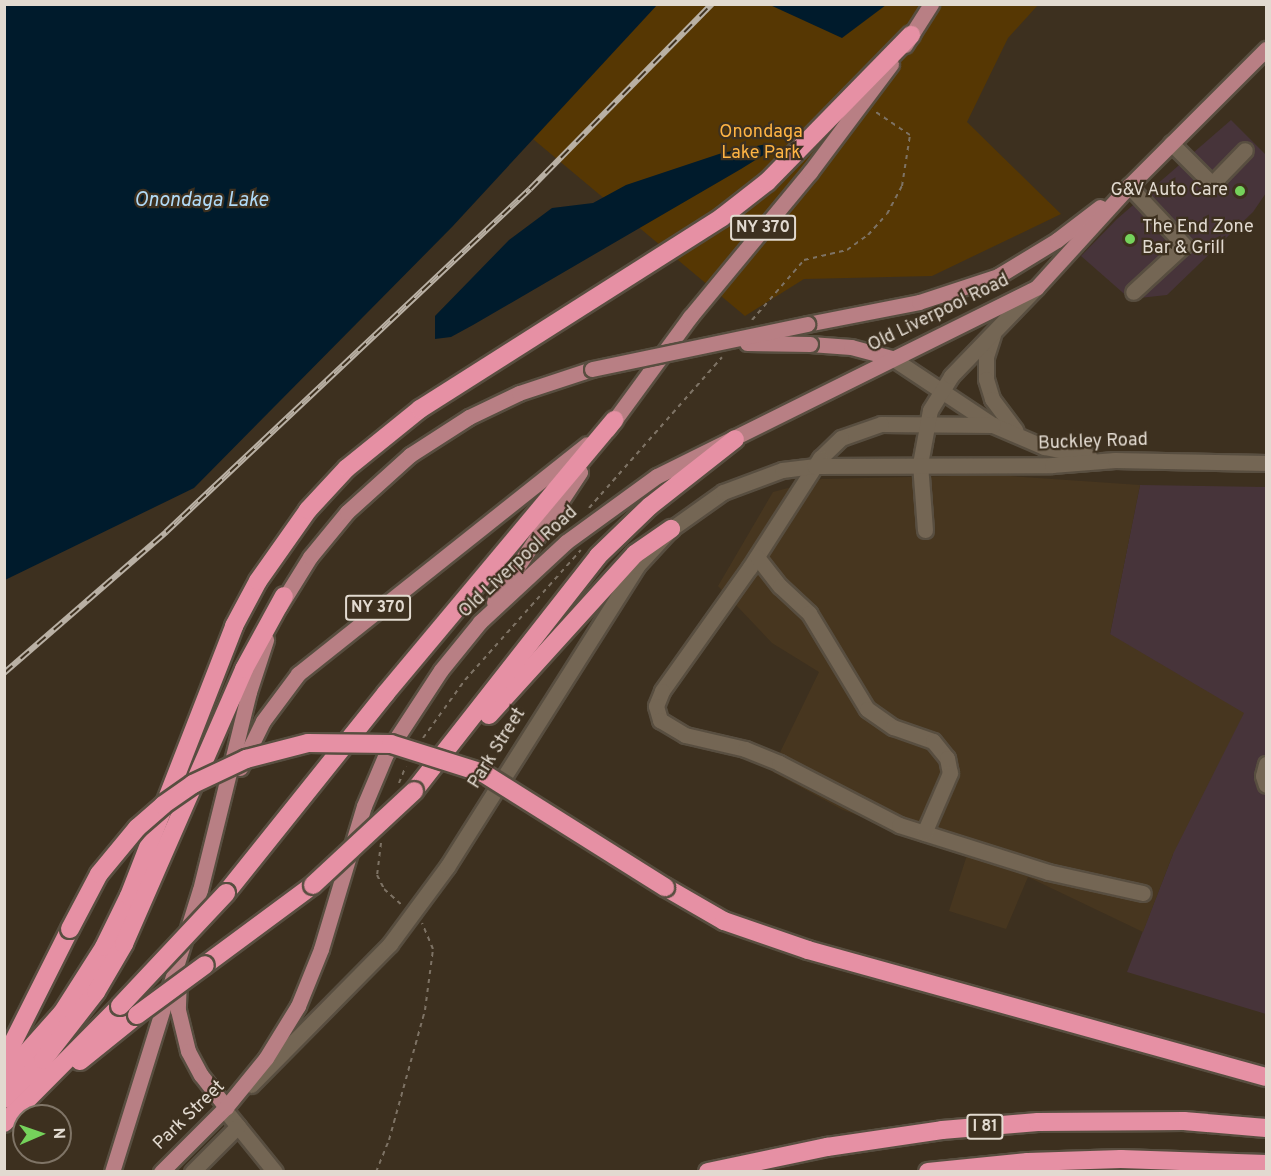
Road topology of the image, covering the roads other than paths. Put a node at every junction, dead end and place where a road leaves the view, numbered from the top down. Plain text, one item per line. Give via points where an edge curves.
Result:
1 (932, 4) edge
2 (912, 35) junction
3 (1266, 49) edge
4 (1172, 143) junction
5 (1245, 150) dead end
6 (1129, 186) junction
7 (1037, 287) junction
8 (1133, 292) dead end
9 (994, 331) junction
10 (720, 343) junction
11 (892, 358) junction
12 (942, 388) junction
13 (614, 420) junction
14 (927, 424) junction
15 (993, 425) junction
16 (735, 439) junction
17 (1027, 439) junction
18 (1115, 460) junction
19 (1266, 463) edge
20 (920, 464) junction
21 (814, 466) junction
22 (671, 529) junction
23 (925, 530) dead end
24 (757, 557) junction
25 (284, 597) junction
26 (480, 622) junction
27 (1266, 764) edge
28 (1266, 785) edge
29 (414, 791) junction
30 (924, 833) junction
31 (209, 849) junction
32 (1143, 893) dead end
33 (179, 957) junction
34 (4, 1060) edge
35 (1266, 1077) edge
36 (4, 1078) edge
37 (4, 1099) edge
38 (24, 1104) edge
39 (25, 1104) edge
40 (225, 1108) junction
41 (238, 1126) junction
42 (1266, 1128) edge
43 (1266, 1164) edge
44 (199, 1169) edge
45 (112, 1172) edge
46 (160, 1172) edge
47 (275, 1172) edge
48 (708, 1172) edge
49 (928, 1172) edge

1 - 2 main road, NY 370
2 - 13 main road, NY 370 via 856,112 690,316
2 - 36 highway via 767,182 722,217 420,409 347,468 308,510 258,581 234,627 129,896 104,947 62,1013
3 - 4 main road, Old Liverpool Road
4 - 5 street via 1212,184
4 - 6 main road, Old Liverpool Road
6 - 7 main road, Old Liverpool Road
6 - 8 street via 1184,245
6 - 10 main road, bridge via 1057,240 998,276 920,302
7 - 9 street, Old Liverpool Road
7 - 11 main road, Old Liverpool Road
9 - 12 street, Old Liverpool Road
9 - 17 street via 986,357 986,379 1004,420
10 - 11 main road, bridge via 851,347
10 - 25 main road, bridge via 592,369 519,393 469,417 410,455 347,512
11 - 12 street
11 - 16 main road, Old Liverpool Road
12 - 14 street, Old Liverpool Road
12 - 15 street
13 - 26 main road, NY 370
13 - 31 main road, NY 370 via 553,473 298,674 263,721 242,763
13 - 38 highway, bridge via 386,693 226,893
14 - 15 street
14 - 20 street, Old Liverpool Road
14 - 21 street via 881,424 857,429 841,438
15 - 17 street
16 - 26 main road, Old Liverpool Road via 635,490 566,542
16 - 29 highway via 650,506 598,556
17 - 18 street via 1044,447
18 - 19 street, Buckley Road
18 - 20 street, Buckley Road via 1052,465
20 - 21 street, Park Street
20 - 23 street, Old Liverpool Road
21 - 22 street, Park Street via 751,479 723,492
21 - 24 street
22 - 29 highway via 635,554 447,763
22 - 40 street, Park Street via 637,566 447,867 395,937 340,998
24 - 30 street via 809,613 829,653 867,709 893,727 933,741 947,758 950,773
24 - 30 street via 662,691 656,706 660,720 686,735 746,749 779,763 899,825
25 - 31 main road via 249,692
25 - 37 highway via 244,669 124,944 96,992 43,1060
26 - 40 main road, Old Liverpool Road / NY 370 via 441,670 386,754 364,806 307,989 278,1040
27 - 28 street
29 - 39 highway, bridge via 313,885
30 - 32 street via 1048,872
31 - 33 main road, NY 370
33 - 40 main road, NY 370 via 178,1010 184,1038 201,1075
33 - 45 main road, NY 370
34 - 35 highway, bridge via 99,874 137,828 163,805 193,784 246,759 308,743 391,744 483,773 724,921 808,950
40 - 41 street
40 - 46 main road, Park Street / NY 370
41 - 44 street
41 - 47 street
42 - 48 highway, I 81 via 1184,1121 1038,1122 942,1130 827,1147
43 - 49 highway, I 81 via 1121,1159 1028,1162

